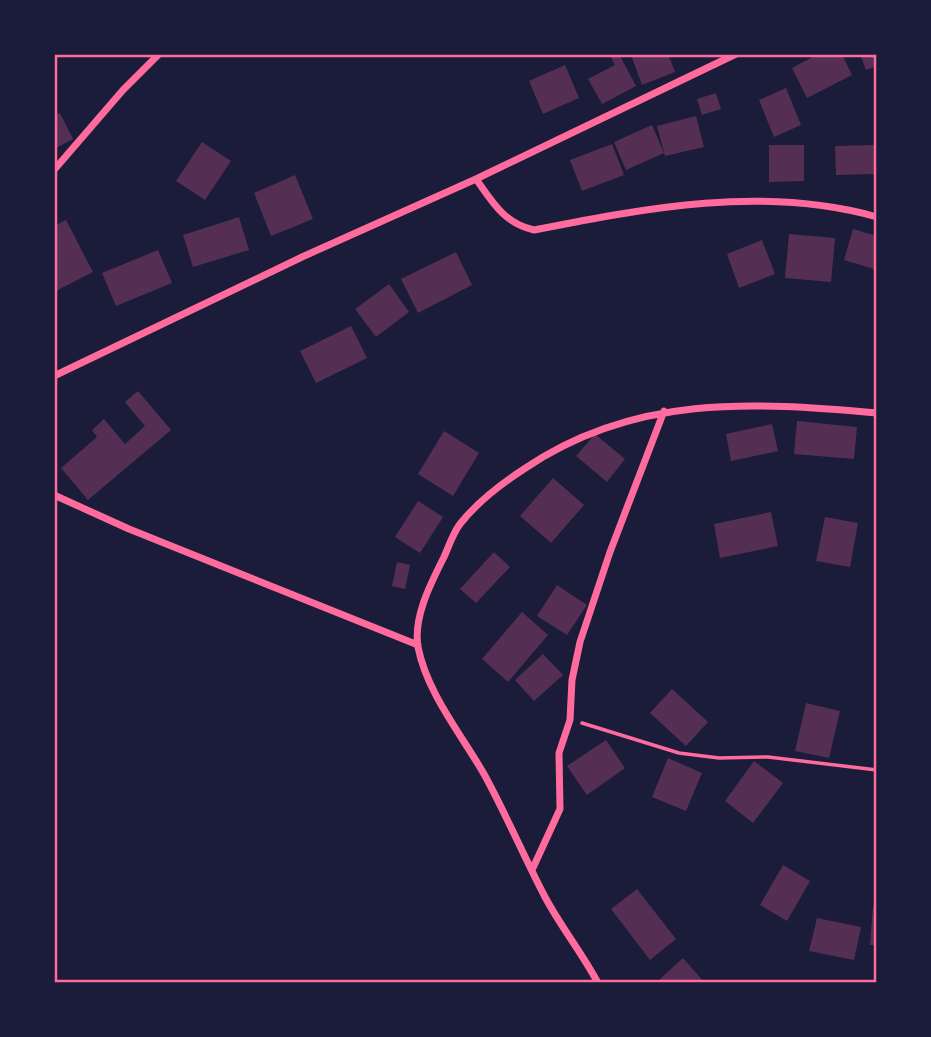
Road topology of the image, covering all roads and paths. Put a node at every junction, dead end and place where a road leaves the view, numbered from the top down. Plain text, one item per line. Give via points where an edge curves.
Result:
1 (159, 54) edge
2 (736, 54) edge
3 (54, 170) edge
4 (476, 179) junction
5 (877, 217) edge
6 (54, 376) edge
7 (664, 411) junction
8 (877, 413) edge
9 (54, 495) edge
10 (418, 645) junction
11 (570, 720) junction
12 (877, 770) edge
13 (532, 870) junction
14 (598, 983) edge

1 - 3 street
2 - 4 street
4 - 5 street via 498,211 534,230 620,213 737,200 799,204
4 - 6 street
7 - 8 street via 774,407
7 - 10 street via 631,418 561,446 477,505 459,526 431,584 422,608
7 - 11 street via 580,642
9 - 10 street
10 - 13 street via 435,692
11 - 12 path via 679,753 768,757
11 - 13 street via 559,753 560,809
13 - 14 street

